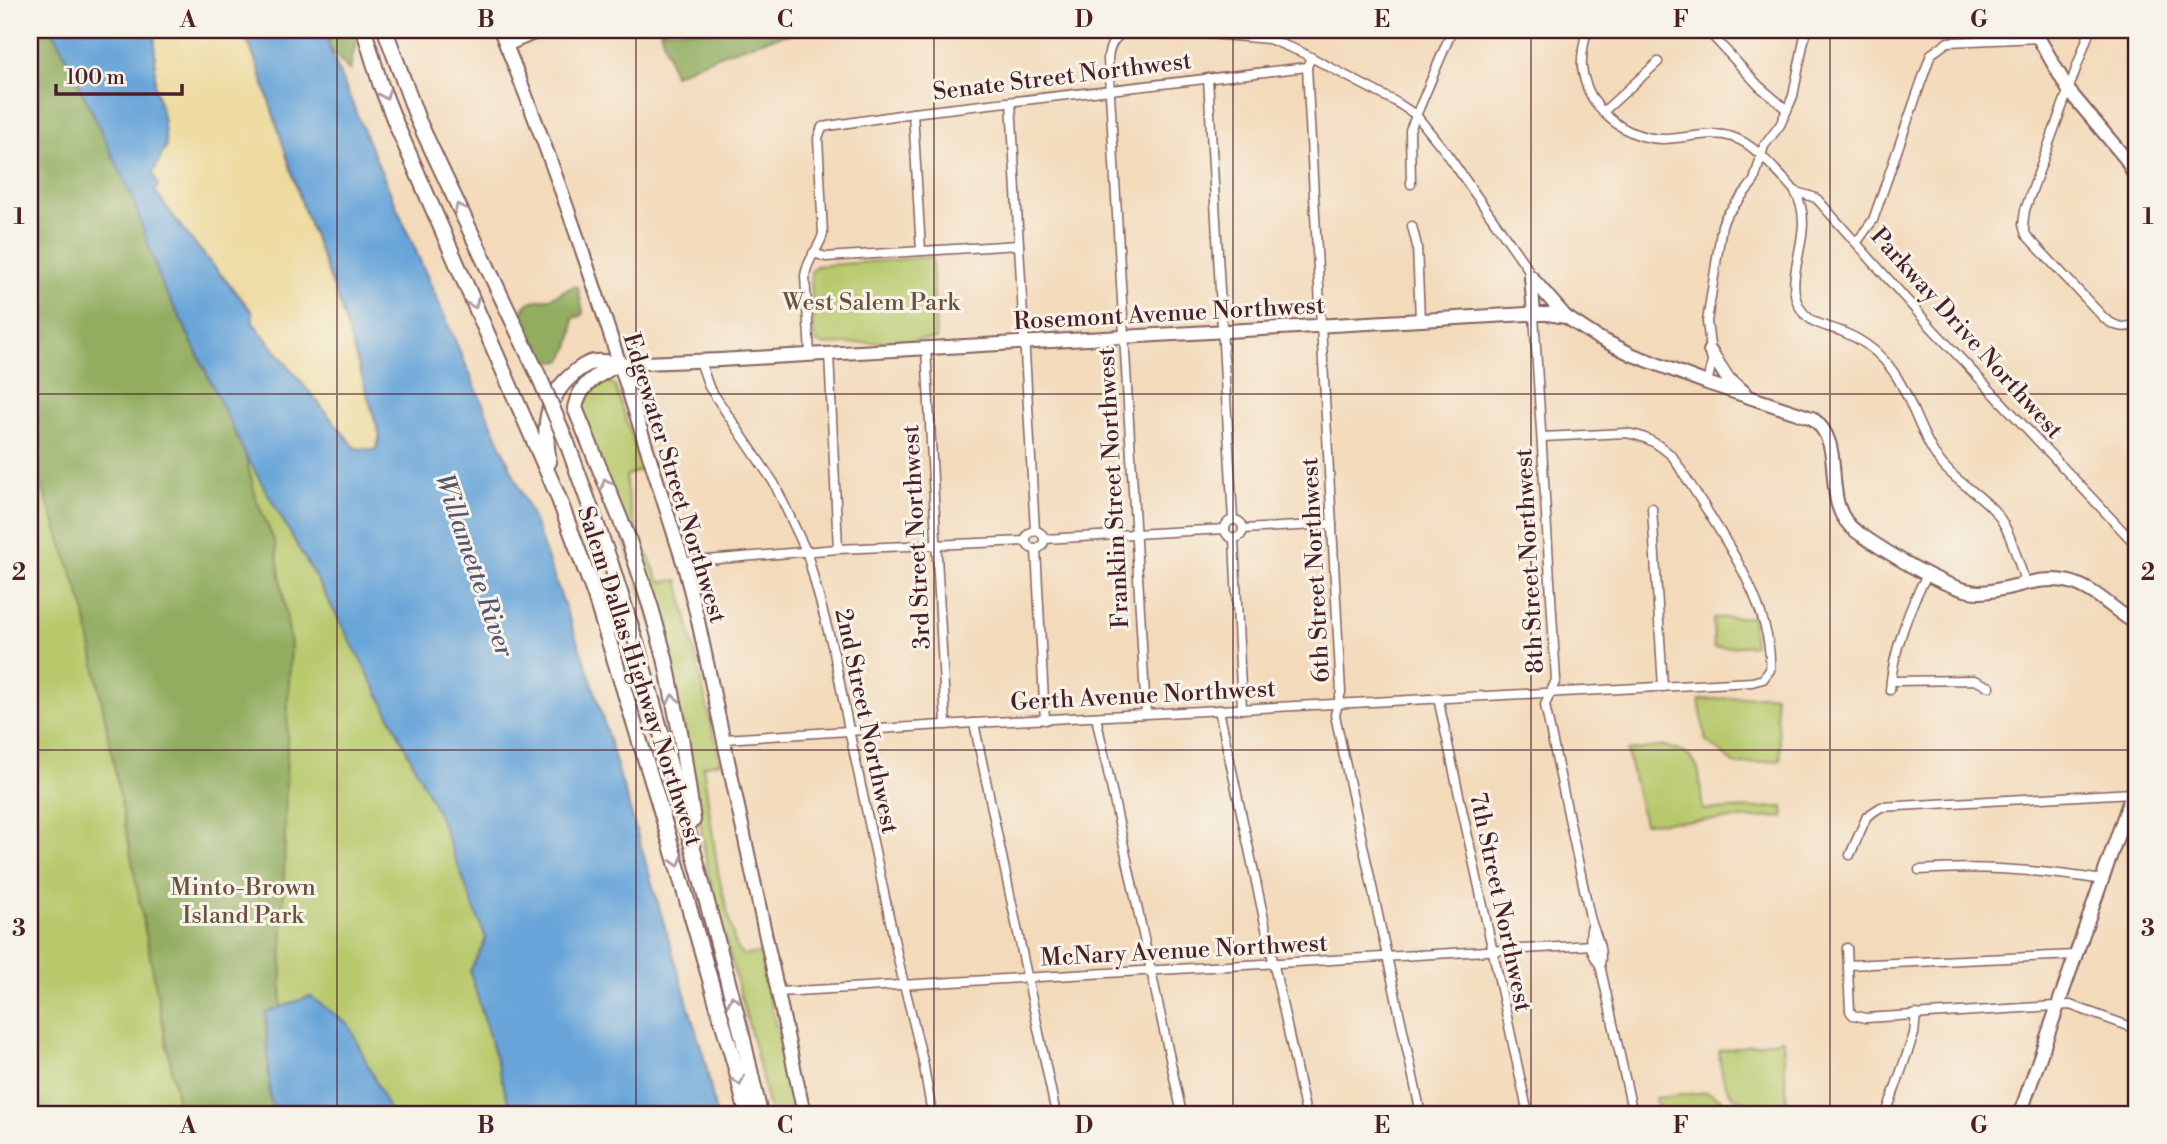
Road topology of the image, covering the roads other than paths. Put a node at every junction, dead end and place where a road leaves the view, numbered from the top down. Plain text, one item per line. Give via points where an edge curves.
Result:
1 (364, 30) edge
2 (385, 30) edge
3 (500, 30) edge
4 (541, 30) edge
5 (1128, 30) edge
6 (1163, 30) edge
7 (1587, 30) edge
8 (1707, 30) edge
9 (1806, 30) edge
10 (2091, 30) edge
11 (1451, 33) dead end
12 (2036, 34) edge
13 (506, 46) junction
14 (1311, 57) junction
15 (1657, 62) dead end
16 (1307, 67) junction
17 (1208, 78) junction
18 (1109, 91) junction
19 (2069, 91) junction
20 (1011, 102) junction
21 (1787, 110) junction
22 (1603, 112) junction
23 (914, 113) junction
24 (1416, 115) junction
25 (1761, 157) junction
26 (2137, 180) edge
27 (1411, 184) dead end
28 (1796, 192) junction
29 (1412, 226) dead end
30 (1857, 242) junction
31 (1019, 245) junction
32 (920, 251) junction
33 (813, 253) junction
34 (1531, 277) junction
35 (1534, 314) junction
36 (1566, 317) junction
37 (1420, 320) junction
38 (2137, 324) edge
39 (1321, 326) junction
40 (1222, 331) junction
41 (1124, 338) junction
42 (1023, 342) junction
43 (926, 348) junction
44 (1710, 351) junction
45 (829, 353) junction
46 (810, 354) junction
47 (700, 361) junction
48 (618, 363) junction
49 (1707, 383) junction
50 (1752, 398) junction
51 (1542, 437) junction
52 (557, 494) junction
53 (1652, 508) dead end
54 (1233, 520) junction
55 (1332, 524) junction
56 (1243, 528) junction
57 (1225, 529) junction
58 (1035, 531) junction
59 (1134, 534) junction
60 (1044, 539) junction
61 (1234, 539) junction
62 (1026, 541) junction
63 (936, 544) junction
64 (2137, 546) edge
65 (838, 549) junction
66 (1037, 549) junction
67 (807, 553) junction
68 (683, 562) junction
69 (1928, 574) junction
70 (2026, 583) junction
71 (2137, 624) edge
72 (1663, 687) junction
73 (1990, 687) dead end
74 (1550, 692) junction
75 (1438, 698) junction
76 (1338, 703) junction
77 (1242, 709) junction
78 (1219, 710) junction
79 (1146, 714) junction
80 (1096, 717) junction
81 (1045, 720) junction
82 (974, 723) junction
83 (946, 725) junction
84 (849, 730) junction
85 (724, 739) junction
86 (2135, 786) edge
87 (1850, 855) dead end
88 (697, 864) junction
89 (1919, 870) dead end
90 (2102, 880) junction
91 (1592, 925) junction
92 (1592, 945) junction
93 (1847, 948) dead end
94 (1492, 951) junction
95 (2076, 955) junction
96 (1387, 957) junction
97 (1274, 964) junction
98 (1600, 965) junction
99 (1848, 965) junction
100 (1150, 971) junction
101 (1027, 978) junction
102 (905, 985) junction
103 (779, 992) junction
104 (2058, 1006) junction
105 (1916, 1014) junction
106 (2137, 1029) edge
107 (2137, 1095) edge
108 (747, 1114) edge
109 (760, 1114) edge
110 (804, 1114) edge
111 (932, 1114) edge
112 (1056, 1114) edge
113 (1182, 1114) edge
114 (1306, 1114) edge
115 (1421, 1114) edge
116 (1528, 1114) edge
117 (1633, 1114) edge
118 (1886, 1114) edge
119 (2020, 1114) edge
120 (2131, 1114) edge

1 -> 52 highway, Salem Dallas Highway Northwest via 396,124
88 -> 2 highway, Salem Dallas Highway Northwest, bridge via 626,610 567,443 418,120
3 - 13 street, Edgewater Street Northwest
4 - 13 street
5 - 18 street, Franklin Street Northwest via 1115,38 1108,52
6 - 14 street via 1254,36
7 - 22 street via 1583,68 1587,87
8 - 21 street
9 - 21 street
10 - 19 street
11 - 24 street
12 - 19 street
12 - 30 street via 1948,42 1931,54 1873,220
13 - 48 street, Edgewater Street Northwest
14 - 16 street, 6th Street Northwest
14 - 24 street
15 - 22 street
16 - 17 street, Senate Street Northwest
16 - 39 street, 6th Street Northwest
17 - 18 street, Senate Street Northwest
17 - 40 street
18 - 20 street, Senate Street Northwest
18 - 41 street, Franklin Street Northwest
19 - 26 street via 2126,159
19 - 38 street via 2022,225 2026,235 2105,319 2115,326
20 - 23 street, Senate Street Northwest
20 - 31 street
21 - 25 street
22 - 25 street, Parkway Drive Northwest via 1631,133 1647,138 1719,134 1735,138
23 - 32 street
23 - 33 street, Senate Street Northwest via 822,127 817,138 823,234
24 - 27 street via 1410,130
24 - 34 street
25 - 28 street, Parkway Drive Northwest
25 - 44 street via 1754,181 1722,225 1707,322
28 - 30 street, Parkway Drive Northwest via 1817,199
28 - 70 street via 1804,222 1795,282 1799,307 1814,322 1870,347 1894,372 1936,457 1987,503 2007,530
29 - 37 street
30 - 64 street, Parkway Drive Northwest
31 - 32 street
31 - 42 street
32 - 33 street via 826,257
33 - 46 street via 805,276
34 - 35 street
34 - 36 street
35 - 36 street, Rosemont Avenue Northwest
35 - 37 street, Rosemont Avenue Northwest
35 - 51 street, 8th Street Northwest
36 - 49 street, Rosemont Avenue Northwest via 1609,344
37 - 39 street, Rosemont Avenue Northwest
39 - 40 street, Rosemont Avenue Northwest
39 - 55 street, 6th Street Northwest
40 - 41 street, Rosemont Avenue Northwest
40 - 54 street
41 - 42 street, Rosemont Avenue Northwest
41 - 59 street, Franklin Street Northwest
42 - 43 street, Rosemont Avenue Northwest
42 - 58 street
43 - 45 street, Rosemont Avenue Northwest
43 - 63 street, 3rd Street Northwest
44 - 49 street via 1712,370
44 - 50 street via 1727,378
45 - 46 street, Rosemont Avenue Northwest
45 - 65 street
46 - 47 street, Rosemont Avenue Northwest
47 - 48 street, Rosemont Avenue Northwest
47 - 67 street, 2nd Street Northwest via 709,387 774,483
48 - 52 highway via 594,362 569,376 548,410 546,436
48 - 68 street, Edgewater Street Northwest
88 -> 48 highway via 681,737 652,607 575,408 585,384
49 - 50 street, Rosemont Avenue Northwest
50 - 69 street, Rosemont Avenue Northwest via 1803,414 1819,424 1830,444 1835,496 1846,522
51 - 72 street, Gerth Avenue Northwest via 1626,433 1662,447 1673,457 1744,574 1769,640 1770,670 1763,679 1752,682
51 - 74 street, 8th Street Northwest via 1556,680
52 -> 108 highway, Salem Dallas Highway Northwest via 617,664
53 - 72 street
54 - 56 street
54 - 57 street
55 - 56 street
55 - 76 street, 6th Street Northwest
56 - 61 street
57 - 59 street
57 - 61 street
58 - 60 street
58 - 62 street
59 - 60 street
59 - 79 street, Franklin Street Northwest
60 - 66 street
61 - 77 street
62 - 63 street
62 - 66 street
63 - 65 street
63 - 83 street, 3rd Street Northwest
65 - 67 street
66 - 81 street
67 - 68 street
67 - 84 street, 2nd Street Northwest
68 - 85 street, Edgewater Street Northwest
69 - 70 street, Rosemont Avenue Northwest via 1970,592
69 - 73 street via 1919,587 1892,666 1890,686 1974,680
70 - 71 street, Rosemont Avenue Northwest via 2054,580 2078,585
72 - 74 street, Gerth Avenue Northwest
74 - 75 street, Gerth Avenue Northwest
74 - 91 street, 8th Street Northwest via 1545,705
75 - 76 street, Gerth Avenue Northwest
75 - 94 street, 7th Street Northwest
76 - 77 street, Gerth Avenue Northwest
76 - 96 street, 6th Street Northwest via 1335,715
77 - 78 street, Gerth Avenue Northwest
78 - 79 street, Gerth Avenue Northwest
78 - 97 street
79 - 80 street, Gerth Avenue Northwest
80 - 81 street, Gerth Avenue Northwest
80 - 100 street
81 - 82 street, Gerth Avenue Northwest
82 - 83 street, Gerth Avenue Northwest
82 - 101 street
83 - 84 street, Gerth Avenue Northwest
84 - 85 street, Gerth Avenue Northwest
84 - 102 street, 2nd Street Northwest
85 - 103 street, Edgewater Street Northwest
86 - 87 street via 1886,806 1865,820
86 - 90 street
109 -> 88 highway, Salem Dallas Highway Northwest
89 - 90 street via 2020,869
90 - 95 street
91 - 92 street, 8th Street Northwest
91 - 98 street, 8th Street Northwest via 1602,957
92 - 94 street, McNary Avenue Northwest
92 - 98 street, 8th Street Northwest
93 - 99 street
94 - 96 street, McNary Avenue Northwest
94 - 116 street, 7th Street Northwest
95 - 99 street
95 - 104 street
96 - 97 street, McNary Avenue Northwest
96 - 115 street, 6th Street Northwest
97 - 100 street, McNary Avenue Northwest
97 - 114 street
98 - 117 street, 8th Street Northwest
99 - 105 street via 1853,1015
100 - 101 street, McNary Avenue Northwest
100 - 113 street
101 - 102 street, McNary Avenue Northwest
101 - 112 street
102 - 103 street, McNary Avenue Northwest
102 - 111 street, 2nd Street Northwest
103 - 110 street, Edgewater Street Northwest
104 - 105 street
104 - 106 street via 2070,1005
104 - 119 street
105 - 118 street
107 - 120 street

